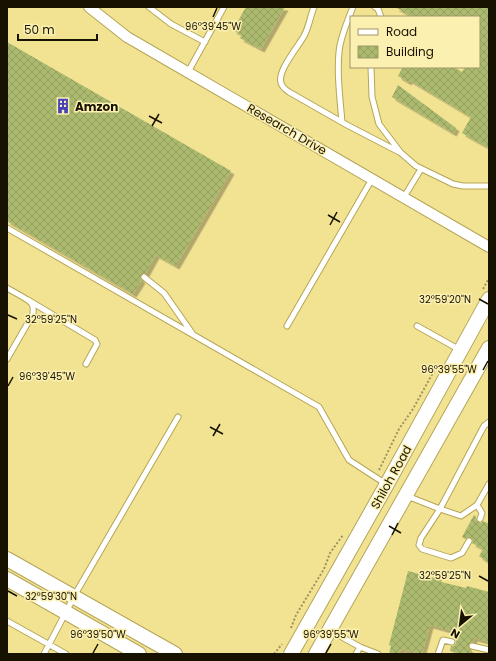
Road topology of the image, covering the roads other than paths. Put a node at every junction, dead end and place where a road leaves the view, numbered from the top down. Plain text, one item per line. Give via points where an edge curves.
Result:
1 (89, 7) edge
2 (149, 7) edge
3 (224, 7) edge
4 (314, 7) edge
5 (353, 7) edge
6 (375, 7) edge
7 (381, 16) edge
8 (205, 42) junction
9 (371, 68) edge
10 (188, 72) junction
11 (342, 122) junction
12 (401, 153) junction
13 (421, 169) junction
14 (372, 179) junction
15 (489, 186) edge
16 (404, 197) junction
17 (7, 228) edge
18 (489, 247) edge
19 (144, 277) dead end
20 (7, 288) edge
21 (489, 299) edge
22 (28, 300) junction
23 (287, 326) dead end
24 (417, 326) dead end
25 (192, 334) junction
26 (489, 348) edge
27 (460, 351) junction
28 (7, 359) edge
29 (86, 364) dead end
30 (178, 417) dead end
31 (489, 418) edge
32 (489, 422) edge
33 (484, 426) junction
34 (387, 484) junction
35 (489, 484) edge
36 (406, 496) junction
37 (477, 505) junction
38 (440, 508) junction
39 (480, 519) dead end
40 (469, 541) dead end
41 (7, 559) edge
42 (7, 579) edge
43 (75, 597) junction
44 (66, 613) junction
45 (7, 621) edge
46 (330, 630) junction
47 (452, 642) dead end
48 (49, 644) junction
49 (472, 646) dead end
50 (360, 647) junction
51 (489, 650) edge
52 (44, 654) edge
53 (66, 654) edge
54 (138, 654) edge
55 (175, 654) edge
56 (291, 654) edge
57 (316, 654) edge
58 (356, 654) edge
59 (378, 654) edge
60 (438, 654) edge

1 - 10 street, Research Drive via 127,37
2 - 8 lane via 171,24
3 - 8 lane
4 - 11 lane via 308,28 284,68 281,83 289,92
5 - 11 lane via 340,45
6 - 7 lane
8 - 10 lane
9 - 12 lane via 372,97 379,124
10 - 14 street, Research Drive
11 - 12 lane
12 - 13 lane
13 - 15 lane via 452,184
13 - 16 lane
14 - 16 street, Research Drive
14 - 23 lane
16 - 18 street, Research Drive
17 - 25 lane
19 - 25 lane via 164,292
20 - 22 lane
21 - 27 main road, Shiloh Road
22 - 28 lane via 34,309 33,314
22 - 29 lane via 95,340 97,344
24 - 27 lane
25 - 34 lane via 319,407 349,460
26 - 36 main road, Shiloh Road
27 - 34 main road, Shiloh Road
30 - 43 lane
31 - 33 lane
32 - 33 lane
33 - 38 lane
34 - 36 main road
34 - 56 main road, Shiloh Road
35 - 37 lane
36 - 38 lane
36 - 46 main road, Shiloh Road
37 - 38 lane via 461,516
37 - 39 lane via 482,513
38 - 40 lane via 421,538 419,545 422,549 451,558 462,553
41 - 43 main road
42 - 44 main road
43 - 44 lane
43 - 55 main road
44 - 48 lane
44 - 54 main road
45 - 48 lane
46 - 50 lane
46 - 57 main road, Shiloh Road
47 - 60 lane via 443,640
48 - 52 lane
48 - 53 lane
49 - 51 lane
50 - 58 lane
50 - 59 lane

